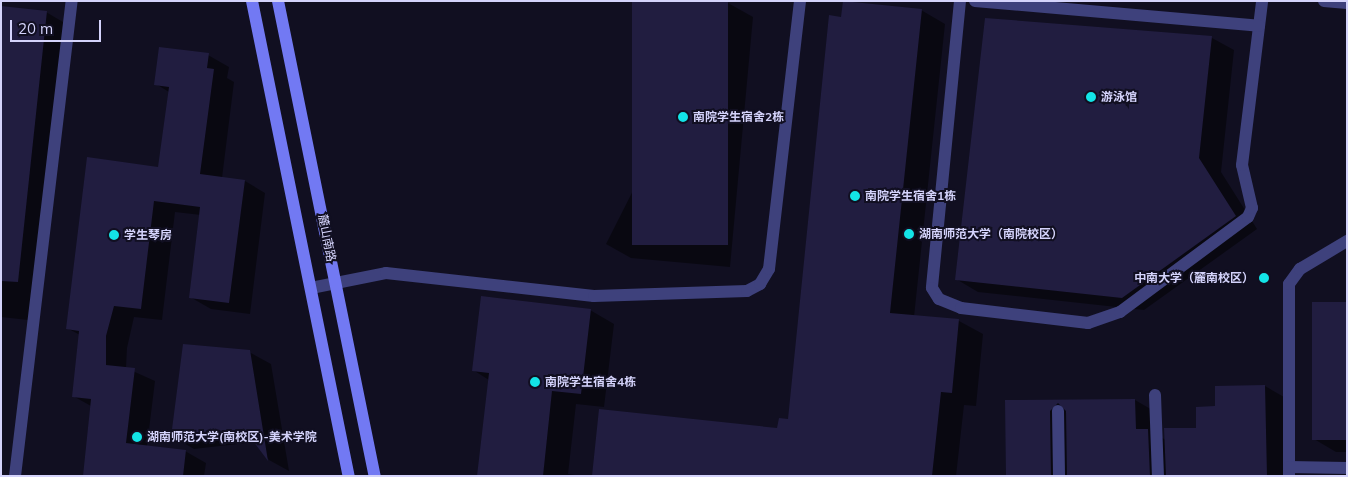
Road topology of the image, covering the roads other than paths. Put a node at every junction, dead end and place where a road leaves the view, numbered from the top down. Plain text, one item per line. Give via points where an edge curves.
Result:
1 (72, 1) edge
2 (252, 1) edge
3 (278, 1) edge
4 (800, 1) edge
5 (960, 1) edge
6 (975, 1) edge
7 (1262, 1) edge
8 (1324, 1) edge
9 (1347, 3) edge
10 (1259, 26) junction
11 (1347, 241) edge
12 (335, 282) junction
13 (311, 288) junction
14 (1155, 396) dead end
15 (1058, 411) dead end
16 (1347, 468) edge
17 (1289, 471) edge
18 (15, 476) edge
19 (348, 476) edge
20 (375, 476) edge
21 (1059, 476) edge
22 (1158, 476) edge

1 - 18 street
2 - 13 main road, 麓山南路
3 - 12 main road, 麓山南路
4 - 12 street via 769,269 760,284 747,291 594,296 394,273
5 - 10 street via 932,288 938,299 961,308 1088,323 1120,312 1248,217 1252,208 1242,165
6 - 10 street
7 - 10 street
8 - 9 street
11 - 17 street via 1300,269 1289,284
12 - 13 street
12 - 20 main road, 麓山南路
13 - 19 main road, 麓山南路
14 - 22 street
15 - 21 street
16 - 17 street

